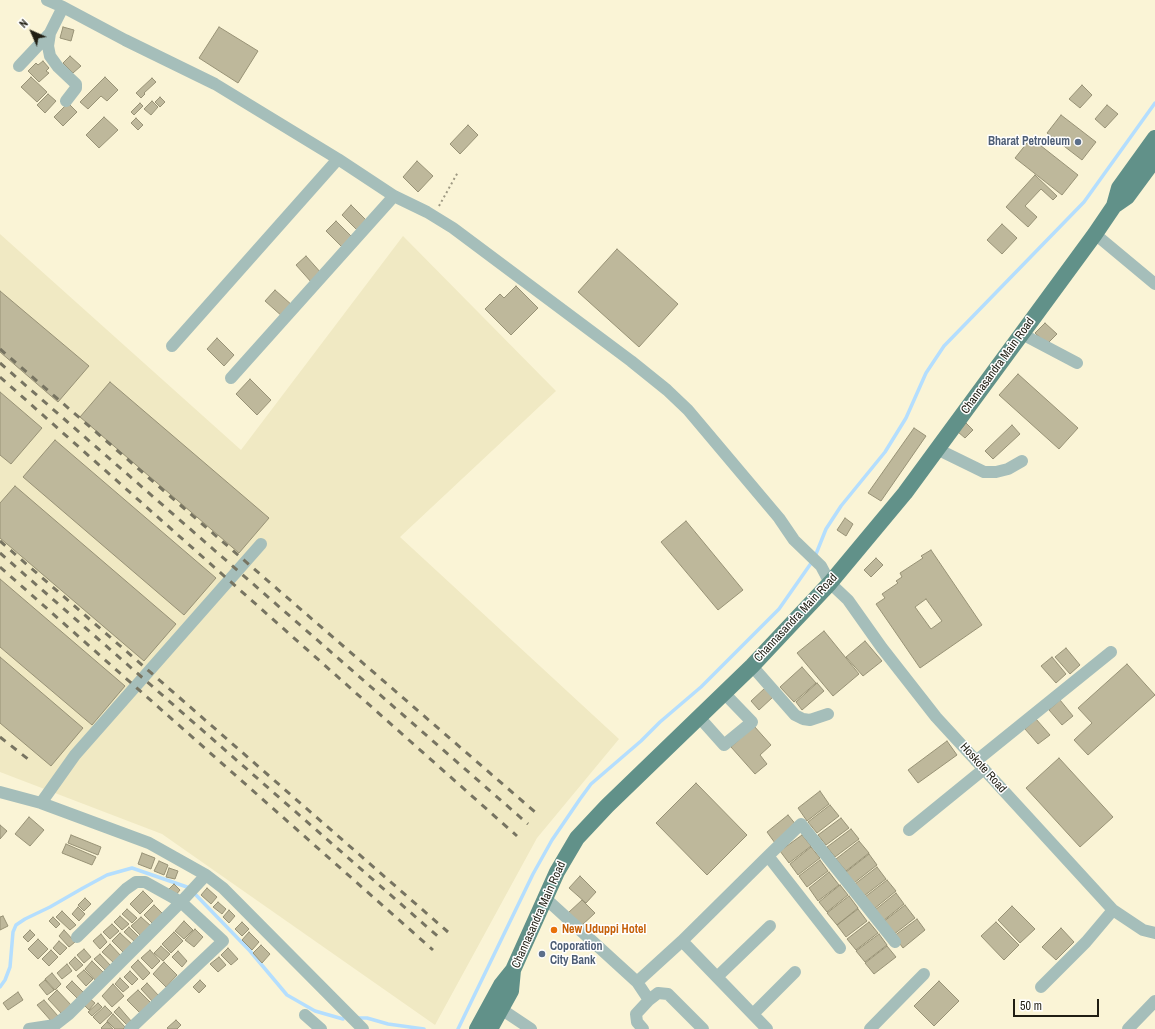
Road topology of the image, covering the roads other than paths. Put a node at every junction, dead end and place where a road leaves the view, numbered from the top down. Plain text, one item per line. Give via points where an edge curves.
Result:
1 (47, 0) edge
2 (63, 7) junction
3 (50, 33) junction
4 (19, 66) dead end
5 (66, 101) dead end
6 (1155, 138) edge
7 (338, 159) junction
8 (1155, 159) edge
9 (394, 196) junction
10 (1114, 206) junction
11 (1095, 234) junction
12 (1155, 284) edge
13 (1022, 334) junction
14 (172, 346) dead end
15 (1077, 363) dead end
16 (231, 378) dead end
17 (937, 449) junction
18 (1022, 461) dead end
19 (261, 544) dead end
20 (830, 583) junction
21 (1111, 652) dead end
22 (752, 666) junction
23 (724, 693) junction
24 (828, 714) dead end
25 (699, 717) junction
26 (980, 765) junction
27 (2, 797) edge
28 (41, 803) junction
29 (909, 830) dead end
30 (768, 856) junction
31 (206, 875) junction
32 (545, 898) junction
33 (181, 902) junction
34 (1114, 910) junction
35 (770, 926) dead end
36 (1155, 933) edge
37 (77, 937) dead end
38 (682, 941) junction
39 (895, 942) dead end
40 (840, 948) dead end
41 (514, 970) junction
42 (795, 972) dead end
43 (924, 974) dead end
44 (717, 977) junction
45 (637, 982) junction
46 (1041, 987) dead end
47 (650, 1000) junction
48 (1155, 1001) edge
49 (501, 1009) junction
50 (753, 1014) junction
51 (305, 1015) dead end
52 (30, 1029) edge
53 (130, 1029) edge
54 (322, 1029) edge
55 (363, 1029) edge
56 (477, 1029) edge
57 (490, 1029) edge
58 (531, 1029) edge
59 (643, 1029) edge
60 (703, 1029) edge
61 (767, 1029) edge
62 (870, 1029) edge
63 (1128, 1029) edge

1 - 2 street, Hoskote Road
2 - 3 street
2 - 7 street, Hoskote Road via 215,84
3 - 4 street
3 - 5 street via 50,56 76,84 76,88
6 - 10 main road, Channasandra Main Road via 1119,188
7 - 9 street, Hoskote Road
7 - 14 street
8 - 10 main road, Channasandra Main Road via 1127,197
9 - 16 street
9 - 20 street, Hoskote Road via 453,228 668,390 688,410 779,518 794,540 821,566
10 - 11 main road, Channasandra Main Road
11 - 12 street
11 - 13 main road, Channasandra Main Road
13 - 15 street
13 - 17 main road, Channasandra Main Road
17 - 18 street via 984,472 1008,469
17 - 20 main road, Channasandra Main Road via 905,493
19 - 28 street via 75,755
20 - 22 main road, Channasandra Main Road
20 - 26 street, Hoskote Road via 848,600 936,717
21 - 26 street
22 - 23 main road, Channasandra Main Road
22 - 24 street via 795,716 810,720
23 - 25 main road, Channasandra Main Road
23 - 25 street via 752,722 724,745
25 - 32 main road, Channasandra Main Road via 577,838
26 - 29 street
26 - 34 street, Hoskote Road
27 - 28 street
28 - 31 street via 149,843
30 - 38 street
30 - 39 street via 801,824
30 - 40 street
31 - 33 street
31 - 55 street via 223,888
32 - 41 main road, Channasandra Main Road
32 - 45 street
33 - 37 street via 145,882 136,882
33 - 52 street via 69,1014 55,1025
33 - 53 street via 223,941
34 - 36 street, Hoskote Road via 1143,930
34 - 46 street
35 - 44 street
38 - 44 street
38 - 45 street
41 - 49 main road, Channasandra Main Road via 511,991
41 - 56 main road via 501,984
42 - 50 street
43 - 62 street
44 - 50 street
45 - 47 street
47 - 59 street via 636,1014 637,1022
47 - 60 street via 658,993 668,994
48 - 63 street
49 - 57 main road, Channasandra Main Road
49 - 58 street
50 - 61 street
51 - 54 street

